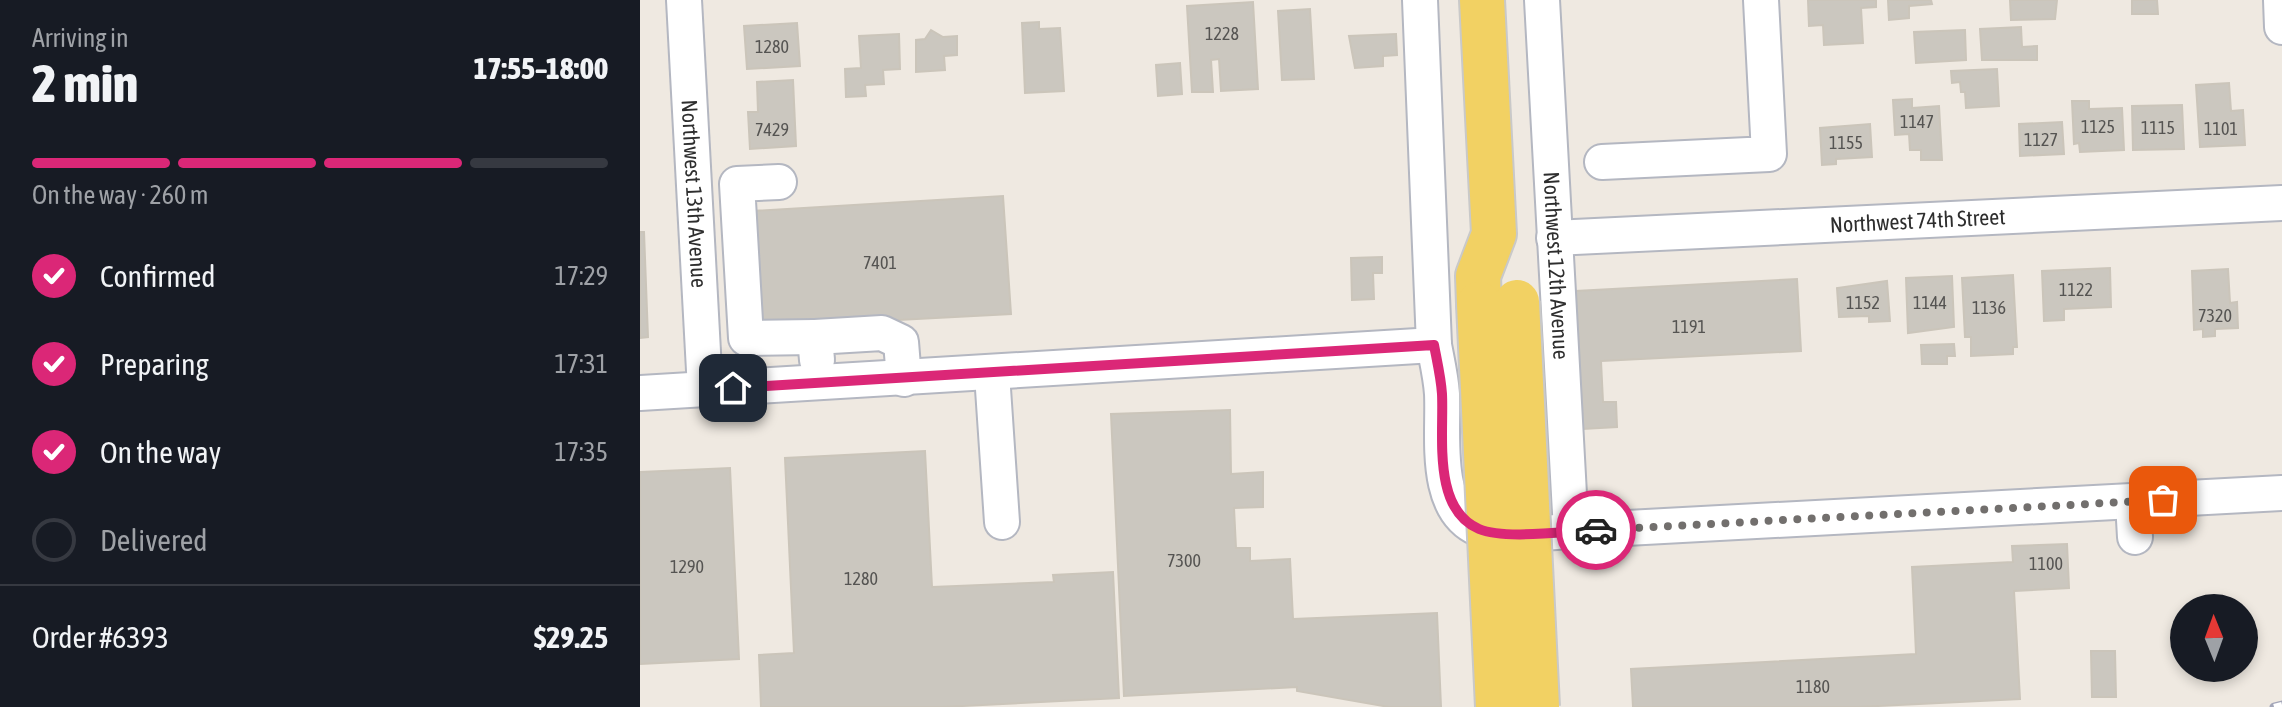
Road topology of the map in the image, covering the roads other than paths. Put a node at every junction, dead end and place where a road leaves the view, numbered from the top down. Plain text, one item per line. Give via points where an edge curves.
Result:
1 (684, 0) edge
2 (1420, 0) edge
3 (1482, 0) edge
4 (1542, 0) edge
5 (1761, 0) edge
6 (2281, 0) edge
7 (2282, 27) edge
8 (1602, 162) dead end
9 (779, 182) dead end
10 (737, 184) junction
11 (694, 186) junction
12 (2282, 203) edge
13 (739, 218) junction
14 (696, 220) junction
15 (1554, 238) junction
16 (1498, 303) junction
17 (815, 337) junction
18 (702, 338) junction
19 (746, 338) junction
20 (1434, 345) junction
21 (992, 374) junction
22 (904, 379) junction
23 (817, 383) junction
24 (705, 389) junction
25 (640, 393) edge
26 (2282, 493) edge
27 (2133, 502) junction
28 (1002, 522) dead end
29 (1571, 531) junction
30 (2135, 537) dead end
31 (1498, 707) edge
32 (1537, 707) edge

1 - 11 street, Northwest 13th Avenue
2 - 20 street
3 - 16 main road, Northwest 12th Avenue via 1494,234 1515,276
4 - 15 street, Northwest 12th Avenue
5 - 8 street via 1769,154
6 - 7 street
9 - 10 street
10 - 11 street
10 - 13 street
11 - 14 street, Northwest 13th Avenue
12 - 15 street, Northwest 74th Street
13 - 14 street
13 - 19 street
14 - 18 street, Northwest 13th Avenue
15 - 29 street, Northwest 12th Avenue
16 - 31 main road, Northwest 12th Avenue, bridge
16 - 32 main road, Northwest 12th Avenue, bridge
17 - 19 street
17 - 22 street via 888,335 901,342
17 - 23 street
18 - 19 street
18 - 24 street, Northwest 13th Avenue
20 - 21 street
20 - 29 street via 1448,490 1465,520 1497,533
21 - 22 street
21 - 28 street
22 - 23 street
23 - 24 street
24 - 25 street
26 - 27 street
27 - 29 street
27 - 30 street

